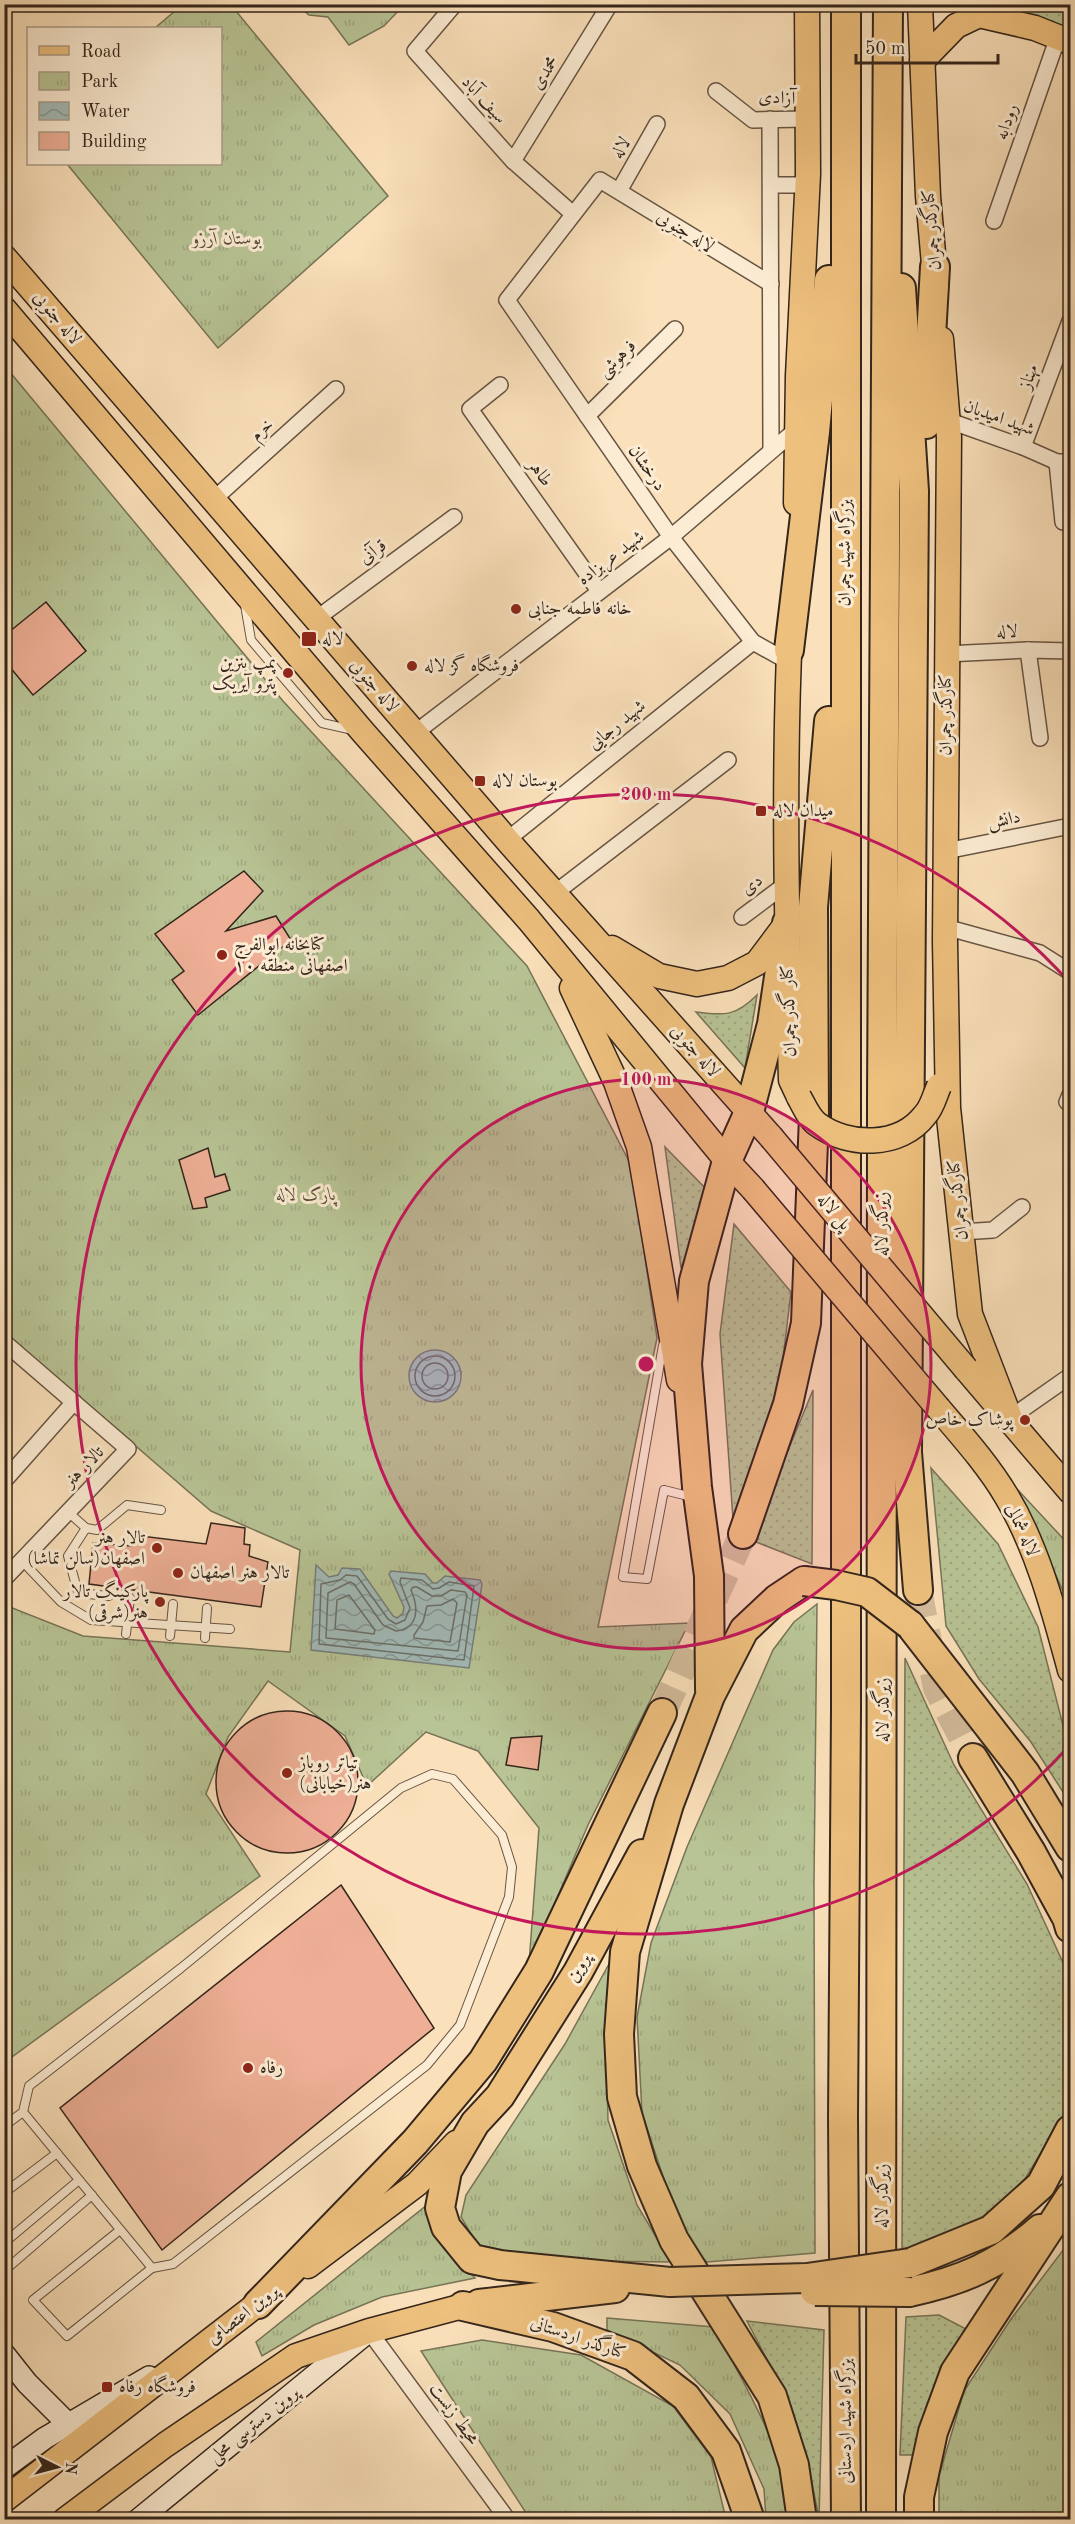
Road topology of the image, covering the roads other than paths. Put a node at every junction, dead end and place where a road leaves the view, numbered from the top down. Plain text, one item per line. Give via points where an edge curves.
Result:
1 (455, 4) edge
2 (610, 4) edge
3 (807, 4) edge
4 (846, 4) edge
5 (888, 4) edge
6 (920, 4) edge
7 (972, 4) edge
8 (995, 19) junction
9 (1064, 40) edge
10 (922, 61) junction
11 (716, 91) dead end
12 (770, 119) junction
13 (808, 119) junction
14 (657, 124) dead end
15 (887, 134) junction
16 (845, 138) junction
17 (513, 161) junction
18 (771, 185) junction
19 (807, 185) junction
20 (619, 191) junction
21 (573, 214) junction
22 (994, 221) dead end
23 (935, 267) junction
24 (8, 271) edge
25 (771, 284) junction
26 (4, 309) edge
27 (1071, 321) edge
28 (675, 329) dead end
29 (26, 335) junction
30 (500, 385) dead end
31 (336, 389) dead end
32 (587, 416) junction
33 (947, 420) junction
34 (797, 429) junction
35 (1023, 447) junction
36 (771, 449) junction
37 (1064, 462) edge
38 (182, 465) junction
39 (213, 500) junction
40 (454, 517) dead end
41 (1063, 522) dead end
42 (845, 528) junction
43 (671, 537) junction
44 (599, 591) junction
45 (316, 619) junction
46 (1028, 650) junction
47 (774, 651) junction
48 (1071, 651) edge
49 (946, 654) junction
50 (913, 663) junction
51 (415, 733) junction
52 (1040, 738) dead end
53 (728, 760) dead end
54 (1071, 826) edge
55 (507, 840) junction
56 (946, 851) junction
57 (786, 884) junction
58 (555, 893) junction
59 (742, 917) dead end
60 (787, 923) junction
61 (945, 927) junction
62 (593, 938) junction
63 (550, 946) junction
64 (1071, 972) edge
65 (947, 1032) junction
66 (846, 1101) joint
67 (749, 1112) junction
68 (771, 1137) joint
69 (727, 1161) junction
70 (1022, 1207) dead end
71 (961, 1232) junction
72 (668, 1317) junction
73 (4, 1342) edge
74 (1071, 1376) edge
75 (74, 1402) junction
76 (939, 1409) joint
77 (1010, 1418) junction
78 (4, 1481) edge
79 (1071, 1491) edge
80 (698, 1493) junction
81 (162, 1510) dead end
82 (68, 1512) junction
83 (86, 1528) junction
84 (743, 1534) tunnel mouth
85 (22, 1561) junction
86 (4, 1579) edge
87 (918, 1590) tunnel mouth
88 (109, 1596) dead end
89 (130, 1598) dead end
90 (174, 1604) dead end
91 (207, 1608) dead end
92 (127, 1622) junction
93 (171, 1625) junction
94 (206, 1628) junction
95 (230, 1629) dead end
96 (126, 1634) dead end
97 (170, 1636) dead end
98 (205, 1638) dead end
99 (1071, 1670) edge
100 (710, 1696) junction
101 (662, 1713) tunnel mouth
102 (973, 1758) tunnel mouth
103 (669, 1804) junction
104 (1071, 1847) edge
105 (1071, 1928) edge
106 (22, 2112) junction
107 (475, 2123) junction
108 (4, 2126) edge
109 (1071, 2130) edge
110 (57, 2153) junction
111 (79, 2180) junction
112 (4, 2193) edge
113 (92, 2195) junction
114 (1067, 2202) edge
115 (120, 2230) junction
116 (4, 2243) edge
117 (152, 2268) junction
118 (4, 2271) edge
119 (751, 2281) junction
120 (670, 2282) junction
121 (258, 2304) junction
122 (463, 2306) junction
123 (846, 2322) joint
124 (882, 2322) joint
125 (369, 2331) junction
126 (202, 2347) junction
127 (4, 2354) edge
128 (68, 2424) junction
129 (4, 2468) edge
130 (4, 2500) edge
131 (65, 2520) edge
132 (138, 2520) edge
133 (508, 2520) edge
134 (750, 2520) edge
135 (802, 2520) edge
136 (846, 2520) edge
137 (881, 2520) edge
138 (919, 2520) edge

1 - 17 street, سیف آباد via 415,51
2 - 17 street, محمدی
3 - 13 main road
4 - 16 highway, بزرگراه شهید چمران
5 - 15 highway
6 - 10 main road, کنارگذر چمران
7 - 8 main road
8 - 9 main road via 1035,28
8 - 10 main road via 979,15 956,26
9 - 22 street, رودابه
10 - 23 main road, کنارگذر چمران
11 - 12 street, آزادی via 753,120
12 - 13 street, آزادی
12 - 18 street
13 - 19 main road
14 - 20 street, لاله
15 - 50 highway via 904,318 914,491
15 - 124 highway, زیرگذر لاله
16 - 42 highway, بزرگراه شهید چمران
16 - 47 highway via 815,432
17 - 21 street, سیف آباد
18 - 19 street
18 - 25 street
19 - 34 main road
20 - 21 street, لاله جنوبی via 600,180
20 - 25 street, لاله جنوبی
21 - 32 street, درخشان via 507,300
23 - 33 main road, کنارگذر چمران
23 - 50 highway
24 - 38 main road, لاله جنوبی
25 - 36 street
26 - 29 main road, لاله جنوبی
27 - 35 street, مهناز
28 - 32 street, فرهوشی
29 - 38 main road via 26,326 32,320 44,320 166,463
29 - 63 main road, لاله جنوبی
30 - 44 street, طاهر via 470,409
31 - 39 street, خرم
32 - 43 street, درخشان
33 - 35 street, شهید امیدیان
33 - 49 main road, کنارگذر چمران
34 - 36 street, شهید عربزاده
34 - 47 main road
35 - 37 street, شهید امیدیان
36 - 43 street, شهید عربزاده
37 - 41 street
38 - 39 main road, لاله جنوبی
39 - 45 main road, لاله جنوبی
40 - 45 street, قرآنی
42 - 66 highway, بزرگراه شهید چمران
42 - 84 highway via 813,907 814,1116 806,1323 788,1404
43 - 44 street, شهید عربزاده
43 - 47 street, درخشان
44 - 51 street, شهید عربزاده
45 - 51 main road, لاله جنوبی
46 - 48 street, لاله
46 - 49 street, لاله
46 - 52 street
47 - 55 street, شهید رجایی
47 - 57 main road via 786,769
49 - 56 main road, کنارگذر چمران
50 - 87 highway via 907,1452
51 - 55 main road, لاله جنوبی
53 - 58 street
54 - 56 street, دانش
55 - 58 main road, لاله جنوبی
56 - 61 main road, کنارگذر چمران
57 - 59 street, دی
57 - 60 main road
58 - 62 main road, لاله جنوبی
60 - 62 main road via 757,963 728,978 697,984 659,976
60 - 65 main road, کنار گذر چمران, bridge via 791,1080 815,1122 833,1134 855,1141 879,1141 906,1132 926,1115 939,1086
60 - 67 highway via 772,1024
61 - 64 street via 1040,953
61 - 65 main road, کنارگذر چمران
62 - 67 main road, لاله جنوبی
63 - 69 main road, لاله جنوبی
63 - 72 main road via 616,1082 639,1147
65 - 71 main road, کنارگذر چمران via 948,1108
66 - 123 highway, زیرگذر لاله
67 - 68 main road, لاله جنوبی
67 - 69 highway
68 - 77 main road, پل لاله, bridge
69 - 76 main road, لاله جنوبی, bridge
69 - 80 highway via 694,1281 687,1364
70 - 71 street via 993,1230
71 - 77 main road, کنارگذر چمران via 970,1314
72 - 80 main road
72 - 80 lane via 623,1577 647,1579 664,1490
73 - 75 street, تالار هنر
74 - 77 street
75 - 78 street
75 - 82 street, تالار هنر via 128,1449
76 - 99 main road, لاله شمالی via 1007,1497 1038,1565
77 - 79 main road
80 - 100 highway via 709,1576
81 - 83 lane via 127,1505 98,1530
82 - 83 lane
82 - 85 street, تالار هنر
83 - 88 lane via 68,1556 77,1588 88,1594
85 - 86 street, تالار هنر
85 - 92 lane via 61,1602 91,1620
89 - 92 lane
90 - 93 lane
91 - 94 lane
92 - 93 lane
92 - 96 lane
93 - 94 lane
93 - 97 lane
94 - 95 lane
94 - 98 lane
100 - 103 highway
100 - 104 highway, bridge via 744,1630 777,1599 804,1581 867,1592 910,1625 1025,1773
101 - 121 highway via 539,1971 483,2061 415,2142
102 - 105 highway via 1031,1852
103 - 107 highway, پروین via 578,1972 500,2096
103 - 135 highway via 625,1952 619,2034 622,2097 642,2166 674,2240 772,2396 794,2465
106 - 108 lane
106 - 110 lane
106 - 117 lane via 29,2086 401,1788 432,1774 453,1779 502,1835 512,1867 509,1897 460,2025 418,2073 173,2264
107 - 120 highway, پروین via 447,2171 440,2208 446,2227 472,2259
107 - 121 main road, پروین اعتصامی via 417,2184
109 - 119 highway, bridge via 1041,2185 991,2230 910,2264
110 - 111 lane
110 - 112 lane
111 - 113 lane
111 - 116 lane
113 - 115 lane
113 - 118 lane
114 - 119 highway, bridge via 1019,2247 980,2271 944,2284 909,2292 804,2291
114 - 138 highway via 956,2372 933,2432 919,2497
115 - 117 lane
115 - 117 lane via 33,2300 67,2336
119 - 120 highway, bridge
120 - 122 highway
121 - 126 main road, پروین اعتصامی
122 - 125 main road
122 - 134 highway, کنارگذر اردستانی via 553,2327 633,2356 686,2397 726,2451
123 - 136 highway, بزرگراه شهید اردستانی
124 - 137 highway, بزرگراه شهید اردستانی
125 - 131 main road via 296,2356 165,2445
125 - 132 main road, پروین دسترسی محلی
125 - 133 street, محیط زیست
126 - 128 main road
126 - 130 main road, پروین اعتصامی
127 - 128 main road
128 - 129 main road

